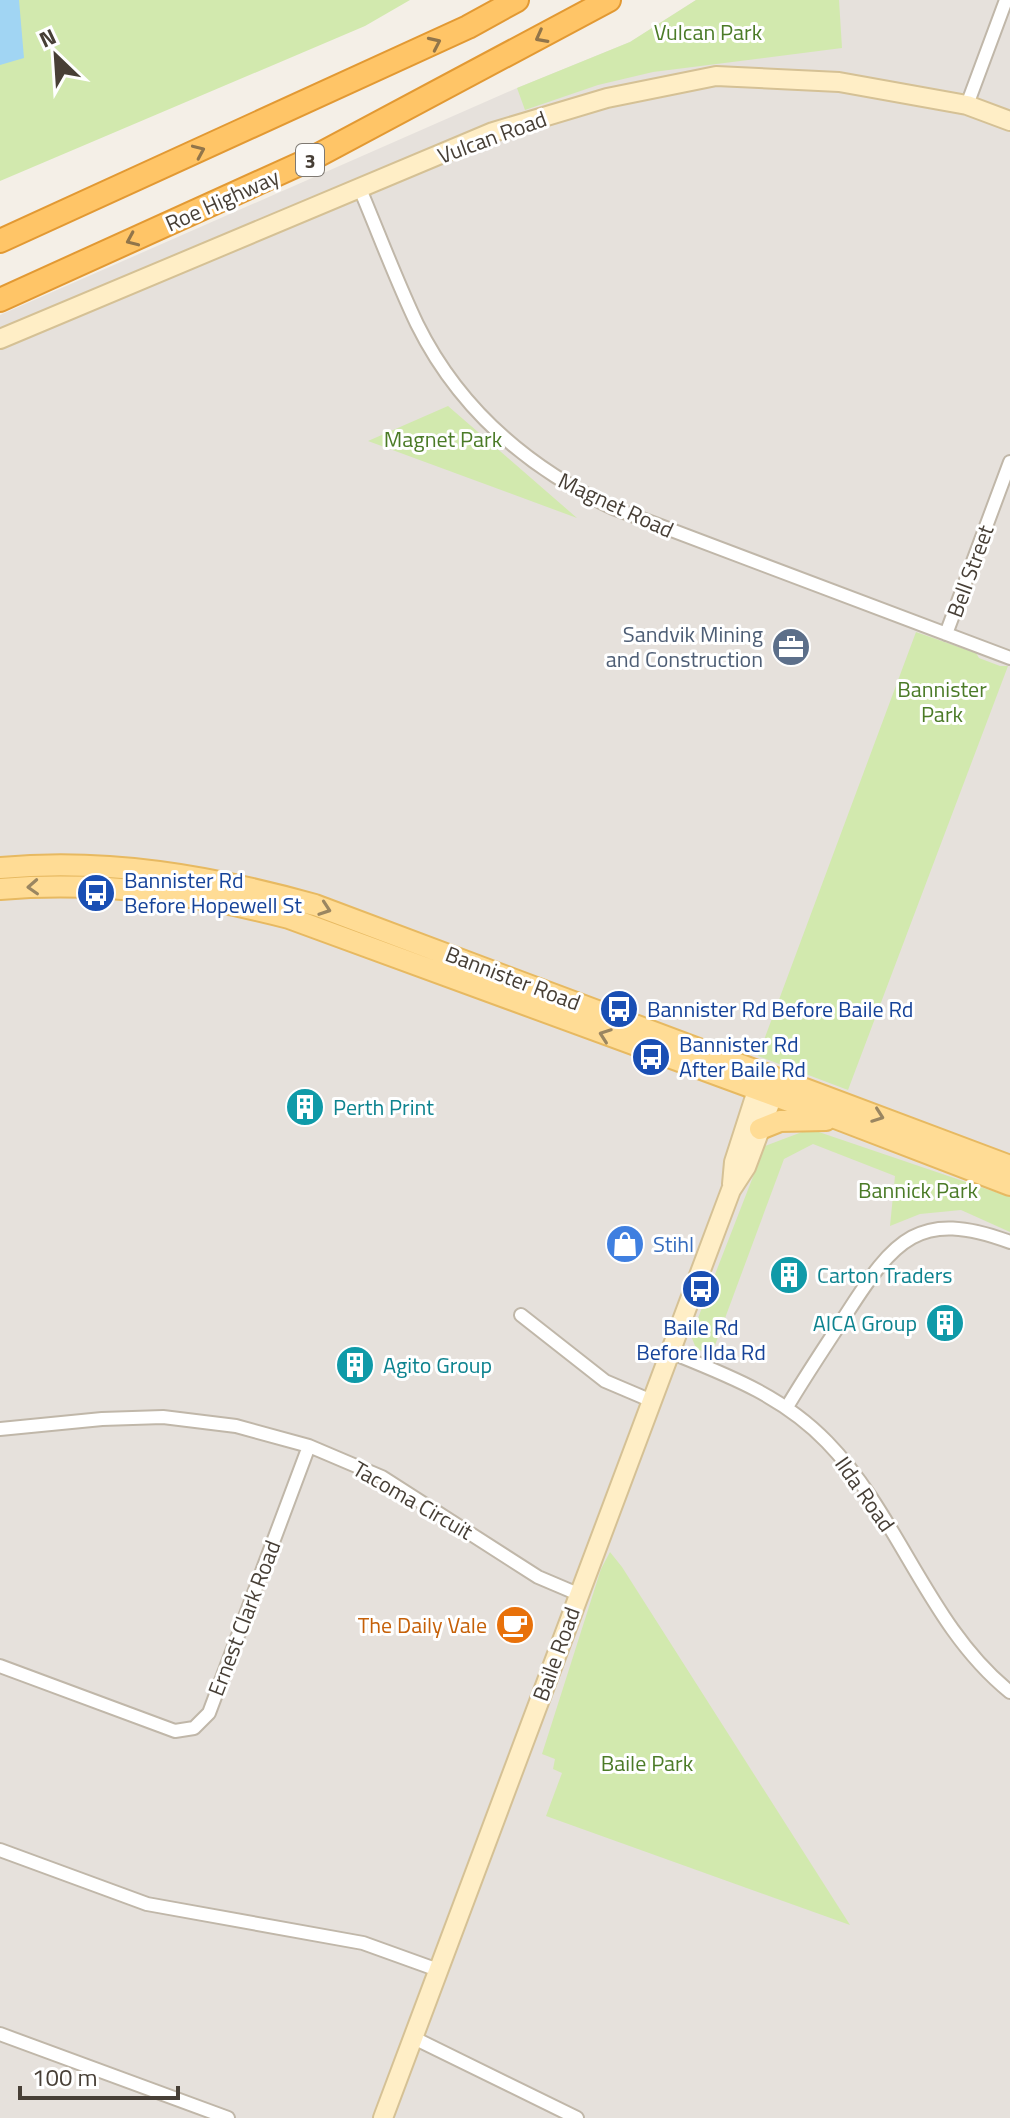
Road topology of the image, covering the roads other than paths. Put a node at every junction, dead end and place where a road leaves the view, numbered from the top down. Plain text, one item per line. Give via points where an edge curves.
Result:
1 (517, 0) edge
2 (609, 0) edge
3 (1006, 0) edge
4 (967, 105) junction
5 (1010, 121) edge
6 (360, 189) junction
7 (0, 241) edge
8 (0, 300) edge
9 (0, 339) edge
10 (1010, 462) edge
11 (946, 634) junction
12 (1010, 658) edge
13 (0, 868) edge
14 (0, 889) edge
15 (767, 1085) junction
16 (838, 1119) junction
17 (760, 1129) junction
18 (1010, 1166) edge
19 (1010, 1185) edge
20 (731, 1190) junction
21 (1010, 1242) edge
22 (521, 1315) dead end
23 (670, 1352) junction
24 (652, 1401) junction
25 (787, 1407) junction
26 (0, 1429) edge
27 (309, 1446) junction
28 (578, 1594) junction
29 (0, 1666) edge
30 (1010, 1692) edge
31 (0, 1850) edge
32 (438, 1970) junction
33 (0, 2034) edge
34 (414, 2038) junction
35 (228, 2118) edge
36 (383, 2118) edge
37 (577, 2118) edge

7 -> 1 highway via 439,41
2 -> 8 highway, Roe Highway / 3 via 313,158
3 - 4 street
4 - 5 street, Vulcan Road
4 - 6 street, Vulcan Road via 839,82 716,76 607,98 493,132
6 - 9 street, Vulcan Road
6 - 11 street, Magnet Road via 418,326 436,355 485,420 542,470 613,508
10 - 11 street, Bell Street
11 - 12 street, Magnet Road
13 -> 15 main road, Bannister Road via 144,868 315,905
15 -> 14 main road, Bannister Road via 260,911 140,890 64,885
15 - 16 main road, Bannister Road
15 - 17 street, Baile Road
15 -> 18 main road, Bannister Road
15 - 20 street, Baile Road via 734,1162
16 - 17 main road via 780,1121
16 - 19 main road, Bannister Road
17 - 20 street, Baile Road
20 - 23 street, Baile Road
21 - 25 street via 953,1227 928,1230 900,1244 876,1269
22 - 24 street via 605,1381
23 - 24 street, Baile Road
23 - 25 street, Ilda Road via 735,1378
24 - 28 street, Baile Road
25 - 30 street, Ilda Road via 843,1459 943,1616 978,1662
26 - 27 street, Tacoma Circuit via 163,1417 236,1426
27 - 28 street, Tacoma Circuit via 382,1477 538,1577
27 - 29 street, Ernest Clark Road via 209,1713 194,1728 175,1731
28 - 32 street, Baile Road
31 - 32 street via 147,1904 363,1943
32 - 34 street, Baile Road
33 - 35 street
34 - 36 street, Baile Road
34 - 37 street

